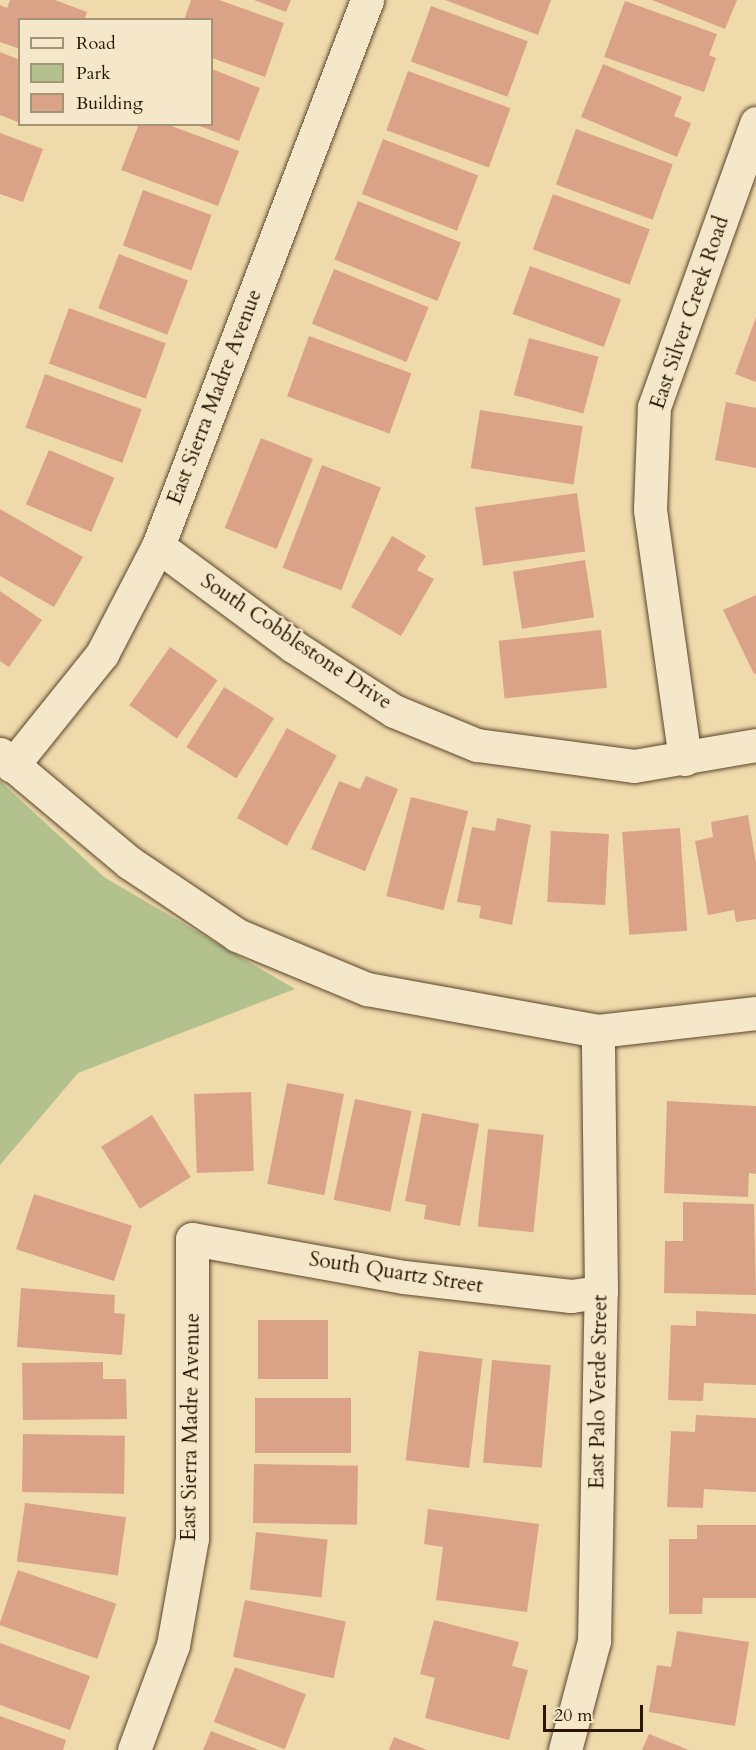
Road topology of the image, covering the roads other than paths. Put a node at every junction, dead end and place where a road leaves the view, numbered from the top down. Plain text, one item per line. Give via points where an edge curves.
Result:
1 (367, 0) edge
2 (756, 123) edge
3 (158, 546) junction
4 (756, 745) edge
5 (685, 759) junction
6 (6, 760) edge
7 (756, 1013) edge
8 (598, 1031) junction
9 (192, 1239) joint
10 (601, 1292) junction
11 (134, 1750) edge
12 (565, 1750) edge

1 - 3 street, East Sierra Madre Avenue
2 - 5 street, East Silver Creek Road via 654,407 650,508
3 - 5 street, South Cobblestone Drive via 293,646 394,711 477,745 634,766
3 - 6 street, East Sierra Madre Avenue via 102,654
4 - 5 street, South Cobblestone Drive
6 - 8 street via 130,863 237,935 367,989
7 - 8 street
8 - 10 street, East Palo Verde Street
9 - 10 street, South Quartz Street via 404,1277 571,1296
9 - 11 street, East Sierra Madre Avenue via 192,1538 173,1646
10 - 12 street, East Palo Verde Street via 594,1641

